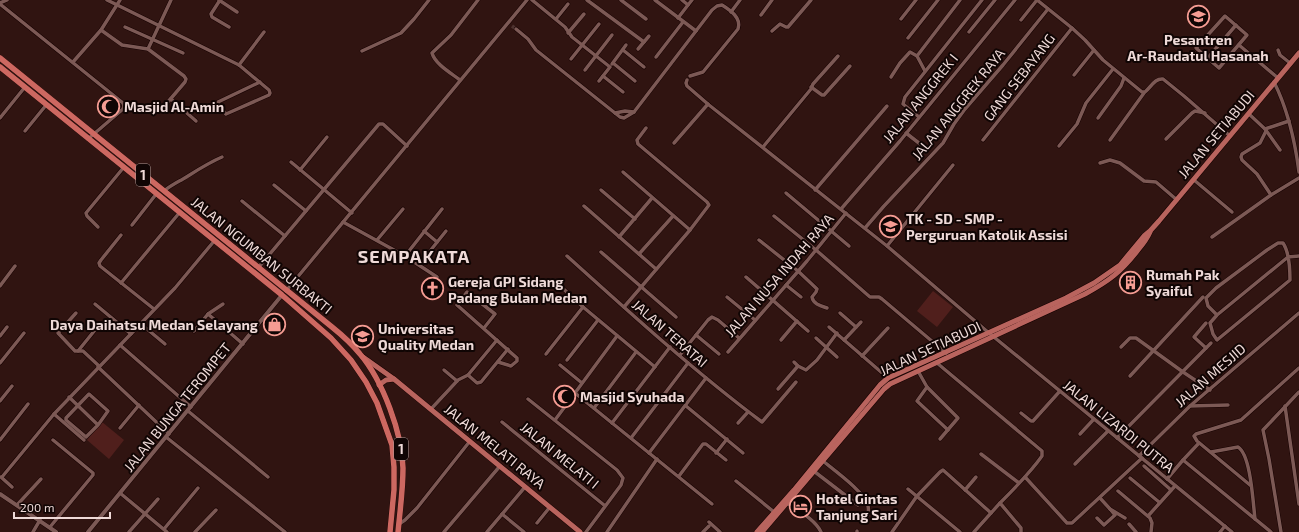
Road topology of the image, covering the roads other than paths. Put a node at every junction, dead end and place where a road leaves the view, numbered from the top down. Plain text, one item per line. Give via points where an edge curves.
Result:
1 (7, 0) edge
2 (107, 0) edge
3 (120, 0) edge
4 (171, 0) edge
5 (220, 0) edge
6 (429, 0) edge
7 (478, 0) edge
8 (527, 0) edge
9 (532, 0) edge
10 (587, 0) edge
11 (621, 0) edge
12 (655, 0) edge
13 (682, 0) edge
14 (692, 0) edge
15 (740, 0) edge
16 (772, 0) edge
17 (811, 0) edge
18 (916, 0) edge
19 (938, 0) edge
20 (960, 0) edge
21 (982, 0) edge
22 (994, 0) edge
23 (1015, 0) edge
24 (1037, 0) edge
25 (0, 3) edge
26 (568, 4) dead end
27 (117, 5) junction
28 (688, 5) junction
29 (1048, 9) junction
30 (237, 12) dead end
31 (731, 12) junction
32 (584, 14) dead end
33 (761, 15) dead end
34 (678, 18) junction
35 (646, 19) dead end
36 (901, 19) dead end
37 (556, 20) junction
38 (1020, 20) dead end
39 (683, 22) junction
40 (599, 24) dead end
41 (158, 25) junction
42 (1236, 25) junction
43 (125, 27) dead end
44 (228, 27) dead end
45 (1072, 28) junction
46 (516, 29) tunnel mouth
47 (101, 30) junction
48 (696, 31) junction
49 (772, 31) dead end
50 (264, 32) dead end
51 (969, 32) dead end
52 (568, 33) junction
53 (612, 35) dead end
54 (649, 36) dead end
55 (908, 38) dead end
56 (152, 39) junction
57 (644, 42) junction
58 (582, 45) junction
59 (626, 45) dead end
60 (1239, 45) junction
61 (148, 49) junction
62 (638, 49) dead end
63 (623, 50) junction
64 (1094, 50) junction
65 (1278, 50) dead end
66 (362, 52) dead end
67 (183, 53) dead end
68 (1299, 53) edge
69 (596, 56) junction
70 (838, 56) dead end
71 (917, 56) junction
72 (656, 57) dead end
73 (0, 58) edge
74 (571, 58) dead end
75 (1207, 59) junction
76 (73, 62) junction
77 (614, 63) junction
78 (1290, 63) junction
79 (239, 65) junction
80 (644, 66) dead end
81 (850, 66) dead end
82 (610, 67) junction
83 (1113, 69) junction
84 (1, 70) edge
85 (584, 70) dead end
86 (926, 71) junction
87 (1074, 75) dead end
88 (603, 76) junction
89 (690, 76) dead end
90 (891, 77) dead end
91 (1124, 78) junction
92 (460, 80) junction
93 (599, 80) dead end
94 (687, 80) dead end
95 (1276, 80) junction
96 (635, 81) dead end
97 (260, 82) junction
98 (25, 87) junction
99 (811, 87) junction
100 (623, 92) dead end
101 (1144, 93) junction
102 (171, 99) junction
103 (167, 103) dead end
104 (47, 104) junction
105 (708, 104) junction
106 (887, 106) dead end
107 (634, 112) junction
108 (615, 113) junction
109 (1206, 114) junction
110 (1249, 114) junction
111 (919, 117) junction
112 (0, 118) edge
113 (1098, 118) dead end
114 (1289, 121) junction
115 (196, 122) dead end
116 (646, 128) dead end
117 (1266, 130) junction
118 (25, 131) dead end
119 (906, 133) junction
120 (91, 136) junction
121 (1230, 136) junction
122 (327, 137) dead end
123 (1166, 139) dead end
124 (983, 140) dead end
125 (1110, 140) dead end
126 (674, 143) dead end
127 (407, 146) junction
128 (924, 146) dead end
129 (1059, 146) dead end
130 (763, 147) junction
131 (1280, 150) dead end
132 (222, 157) dead end
133 (1298, 159) edge
134 (291, 162) dead end
135 (1100, 163) dead end
136 (953, 165) dead end
137 (124, 167) junction
138 (300, 170) junction
139 (623, 172) dead end
140 (1299, 172) edge
141 (1299, 178) edge
142 (1194, 180) junction
143 (274, 185) dead end
144 (324, 190) junction
145 (602, 190) dead end
146 (815, 190) junction
147 (164, 191) junction
148 (157, 193) junction
149 (786, 193) dead end
150 (1272, 195) junction
151 (652, 198) junction
152 (1177, 200) junction
153 (242, 201) dead end
154 (584, 206) dead end
155 (403, 209) dead end
156 (442, 209) dead end
157 (841, 209) junction
158 (306, 211) junction
159 (180, 212) junction
160 (1232, 212) dead end
161 (352, 213) junction
162 (846, 213) junction
163 (673, 216) junction
164 (774, 216) dead end
165 (635, 219) junction
166 (343, 222) junction
167 (132, 225) dead end
168 (98, 227) dead end
169 (865, 228) junction
170 (690, 230) junction
171 (424, 231) junction
172 (446, 231) dead end
173 (831, 231) junction
174 (121, 235) dead end
175 (285, 236) junction
176 (619, 237) junction
177 (1212, 237) dead end
178 (215, 240) junction
179 (377, 240) junction
180 (759, 240) dead end
181 (437, 242) junction
182 (849, 246) dead end
183 (887, 246) junction
184 (816, 250) junction
185 (430, 251) dead end
186 (601, 252) dead end
187 (639, 254) junction
188 (405, 256) junction
189 (567, 256) dead end
190 (1299, 256) edge
191 (1288, 257) junction
192 (15, 266) dead end
193 (258, 268) junction
194 (656, 269) junction
195 (798, 271) junction
196 (746, 277) dead end
197 (437, 278) dead end
198 (121, 283) junction
199 (557, 283) dead end
200 (786, 285) junction
201 (0, 286) edge
202 (640, 288) junction
203 (284, 293) junction
204 (728, 297) dead end
205 (801, 297) dead end
206 (1203, 297) dead end
207 (772, 299) junction
208 (95, 304) dead end
209 (223, 304) dead end
210 (583, 307) junction
211 (624, 307) junction
212 (827, 308) dead end
213 (154, 309) junction
214 (76, 313) dead end
215 (840, 313) dead end
216 (1299, 313) edge
217 (208, 314) junction
218 (1217, 315) junction
219 (676, 318) dead end
220 (598, 320) junction
221 (755, 320) junction
222 (797, 321) junction
223 (860, 322) dead end
224 (1206, 323) dead end
225 (141, 324) junction
226 (7, 327) dead end
227 (829, 327) dead end
228 (856, 327) junction
229 (484, 328) junction
230 (888, 328) dead end
231 (95, 330) dead end
232 (808, 330) dead end
233 (194, 331) dead end
234 (24, 332) dead end
235 (837, 333) junction
236 (131, 334) junction
237 (696, 334) junction
238 (991, 335) junction
239 (0, 336) edge
240 (617, 336) junction
241 (739, 338) junction
242 (816, 338) dead end
243 (498, 340) junction
244 (781, 340) dead end
245 (844, 340) junction
246 (1211, 343) dead end
247 (165, 344) dead end
248 (243, 344) junction
249 (120, 345) junction
250 (670, 347) junction
251 (826, 347) junction
252 (1121, 347) dead end
253 (1206, 348) junction
254 (508, 349) junction
255 (78, 351) junction
256 (1153, 351) junction
257 (636, 352) junction
258 (728, 352) dead end
259 (946, 353) junction
260 (546, 354) dead end
261 (719, 354) dead end
262 (361, 355) junction
263 (680, 356) junction
264 (862, 356) junction
265 (837, 357) dead end
266 (567, 360) dead end
267 (498, 362) junction
268 (688, 362) junction
269 (794, 362) dead end
270 (937, 362) junction
271 (0, 363) edge
272 (560, 365) dead end
273 (98, 366) junction
274 (798, 366) junction
275 (654, 367) junction
276 (1299, 368) edge
277 (444, 370) dead end
278 (918, 371) junction
279 (1183, 372) junction
280 (468, 375) junction
281 (1130, 376) dead end
282 (706, 378) junction
283 (888, 378) junction
284 (394, 379) junction
285 (457, 381) junction
286 (796, 382) dead end
287 (582, 383) junction
288 (379, 385) junction
289 (12, 386) dead end
290 (927, 387) junction
291 (778, 389) dead end
292 (1210, 390) junction
293 (1060, 391) junction
294 (1299, 392) edge
295 (575, 393) junction
296 (69, 397) junction
297 (528, 399) dead end
298 (0, 401) edge
299 (28, 404) dead end
300 (139, 405) junction
301 (1228, 405) dead end
302 (78, 406) junction
303 (686, 406) junction
304 (1190, 406) junction
305 (1285, 406) junction
306 (594, 408) junction
307 (189, 409) junction
308 (431, 409) junction
309 (748, 412) junction
310 (1021, 413) dead end
311 (54, 414) junction
312 (1094, 419) junction
313 (555, 420) junction
314 (502, 422) dead end
315 (612, 423) junction
316 (738, 423) dead end
317 (1108, 423) dead end
318 (98, 425) junction
319 (1104, 427) junction
320 (120, 428) dead end
321 (948, 430) junction
322 (1108, 431) junction
323 (1080, 434) dead end
324 (168, 435) junction
325 (631, 438) junction
326 (1117, 438) junction
327 (726, 439) junction
328 (940, 439) dead end
329 (0, 440) edge
330 (53, 440) dead end
331 (84, 440) dead end
332 (470, 441) junction
333 (1199, 443) junction
334 (1211, 452) junction
335 (650, 453) junction
336 (716, 453) junction
337 (743, 453) dead end
338 (981, 454) dead end
339 (1140, 457) junction
340 (657, 459) junction
341 (726, 460) dead end
342 (1183, 460) junction
343 (823, 461) junction
344 (1075, 464) dead end
345 (500, 466) junction
346 (1144, 466) dead end
347 (815, 472) junction
348 (679, 476) junction
349 (976, 476) dead end
350 (1, 477) edge
351 (268, 477) dead end
352 (1025, 477) junction
353 (1130, 478) dead end
354 (41, 479) dead end
355 (1167, 479) junction
356 (736, 481) dead end
357 (1019, 483) junction
358 (1250, 485) junction
359 (1175, 486) junction
360 (12, 487) dead end
361 (525, 487) junction
362 (198, 488) dead end
363 (908, 489) dead end
364 (965, 490) junction
365 (1171, 490) junction
366 (1118, 491) dead end
367 (120, 493) junction
368 (0, 494) edge
369 (917, 496) junction
370 (1100, 498) junction
371 (158, 499) dead end
372 (1159, 502) junction
373 (787, 503) junction
374 (1000, 503) junction
375 (712, 504) dead end
376 (1299, 504) edge
377 (17, 505) junction
378 (604, 505) junction
379 (858, 505) dead end
380 (550, 507) junction
381 (1110, 508) junction
382 (216, 510) dead end
383 (774, 512) junction
384 (991, 513) junction
385 (144, 514) junction
386 (502, 514) junction
387 (1148, 516) junction
388 (392, 517) junction
389 (1097, 518) dead end
390 (1125, 518) dead end
391 (1255, 519) junction
392 (40, 520) junction
393 (399, 521) junction
394 (866, 521) dead end
395 (537, 523) dead end
396 (1129, 524) dead end
397 (1225, 526) junction
398 (50, 527) junction
399 (166, 531) edge
400 (33, 532) edge
401 (56, 532) edge
402 (88, 532) edge
403 (129, 532) edge
404 (195, 532) edge
405 (286, 532) edge
406 (390, 532) edge
407 (398, 532) edge
408 (444, 532) edge
409 (487, 532) edge
410 (524, 532) edge
411 (580, 532) edge
412 (586, 532) edge
413 (607, 532) edge
414 (703, 532) edge
415 (720, 532) edge
416 (757, 532) edge
417 (762, 532) edge
418 (821, 532) edge
419 (892, 532) edge
420 (960, 532) edge
421 (974, 532) edge
422 (1021, 532) edge
423 (1136, 532) edge
424 (1151, 532) edge
425 (1220, 532) edge
426 (1232, 532) edge
427 (1272, 532) edge
428 (1281, 532) edge

1 - 25 street
2 - 27 street
3 - 27 street
4 - 41 street
5 - 30 street
5 - 44 street via 211,14
6 - 66 street via 401,33
7 - 92 street via 451,35 432,53 439,63
8 - 92 street via 510,25
9 - 37 street
10 - 57 street
11 - 35 street
12 - 34 street
13 - 28 street
14 - 28 street
15 - 31 street
16 - 33 street
17 - 49 street via 788,27 780,24
18 - 36 street
19 - 55 street
20 - 71 street
21 - 86 street
22 - 51 street
23 - 111 street, JALAN ANGGREK I
24 - 29 street
24 - 38 street
25 - 76 street
26 - 37 street
27 - 41 street
27 - 47 street
28 - 34 street
29 - 45 street
29 - 169 street, JALAN ANGGREK RAYA via 954,124 943,143
31 - 48 street via 722,5 714,8
31 - 89 street via 738,19 738,29 703,72
32 - 52 street
34 - 39 street
37 - 52 street
39 - 48 street
39 - 72 street
40 - 58 street
41 - 56 street
41 - 79 street
42 - 60 street via 1247,34
42 - 75 street
42 - 75 street via 1224,16 1197,48
43 - 56 street
45 - 64 street
45 - 124 street, GANG SEBAYANG
46 - 108 street via 536,50
47 - 61 street via 122,45
47 - 76 street
48 - 107 street
50 - 79 street
52 - 58 street
53 - 69 street
54 - 57 street
56 - 61 street
56 - 67 street
57 - 62 street
58 - 69 street
58 - 74 street
59 - 63 street
60 - 75 street via 1219,68
60 - 95 street
61 - 102 street via 185,78 185,82
63 - 77 street
63 - 80 street
64 - 83 street
64 - 87 street
65 - 78 street
68 - 78 main road, JALAN SETIABUDI
69 - 82 street
69 - 85 street
70 - 99 street
71 - 86 street
71 - 90 street via 909,53
73 - 120 highway, JALAN NGUMBAN SURBAKTI / 1
76 - 120 street via 124,105
77 - 82 street
77 - 96 street
78 - 95 main road, JALAN SETIABUDI
79 - 97 street
81 - 99 street via 824,95
82 - 88 street
83 - 91 street
83 - 129 street via 1086,104 1077,124
84 - 98 highway, JALAN NGUMBAN SURBAKTI / 1
86 - 111 street via 903,103
88 - 93 street
88 - 100 street
91 - 101 street
91 - 113 street
92 - 127 street
94 - 105 street via 686,84
95 - 110 main road, JALAN SETIABUDI
95 - 114 street
97 - 97 street via 218,102 218,105 228,114 269,95 270,90
98 - 104 highway, JALAN NGUMBAN SURBAKTI / 1
98 - 112 street
99 - 130 street
101 - 109 street via 1161,79
101 - 125 street
102 - 103 street
102 - 115 street
104 - 118 street
104 - 120 highway, JALAN NGUMBAN SURBAKTI / 1
105 - 126 street
105 - 130 street
106 - 146 street
107 - 108 street
107 - 108 street via 624,118
109 - 121 street
109 - 123 street via 1192,112
110 - 117 street
110 - 121 main road, JALAN SETIABUDI
111 - 119 street, JALAN ANGGREK I
114 - 117 street
114 - 133 street
116 - 170 street via 638,144 708,204 708,208
117 - 131 street
117 - 150 street via 1260,143 1240,157 1257,174
119 - 128 street
119 - 157 street, JALAN ANGGREK I
120 - 137 highway, JALAN NGUMBAN SURBAKTI / 1
120 - 147 highway, JALAN NGUMBAN SURBAKTI / 1
121 - 142 main road, JALAN SETIABUDI
122 - 138 street
127 - 144 street via 383,124 379,124
127 - 161 street
130 - 146 street
132 - 147 street
133 - 140 street
134 - 138 street
135 - 152 street via 1110,160 1120,163 1144,181 1156,182
136 - 183 street
137 - 148 highway, JALAN NGUMBAN SURBAKTI / 1
137 - 168 street via 86,213
138 - 144 street
139 - 151 street
141 - 150 street
142 - 152 main road, JALAN SETIABUDI
142 - 160 street
143 - 158 street
144 - 158 street
144 - 161 street
145 - 165 street
146 - 157 street
147 - 193 highway, JALAN NGUMBAN SURBAKTI / 1
148 - 159 highway, JALAN NGUMBAN SURBAKTI / 1
148 - 167 street
149 - 173 street
150 - 177 street
151 - 163 street
151 - 165 street
152 - 238 main road, JALAN SETIABUDI via 1123,262 1106,276
153 - 175 street
154 - 176 street
155 - 179 street
156 - 171 street
157 - 162 street
158 - 175 street
159 - 178 highway, JALAN NGUMBAN SURBAKTI / 1
159 - 198 street
161 - 166 street
162 - 169 street
162 - 173 street, JALAN NUSA INDAH RAYA
163 - 170 street
163 - 187 street
164 - 184 street
165 - 176 street
166 - 179 street
166 - 203 street
169 - 183 street
170 - 194 street
171 - 181 street
171 - 188 street
172 - 181 street
173 - 182 street
173 - 184 street, JALAN NUSA INDAH RAYA
174 - 198 street via 99,263
175 - 193 street
176 - 187 street
178 - 203 highway, JALAN NGUMBAN SURBAKTI / 1
178 - 213 street
179 - 188 street
180 - 195 street
181 - 185 street
183 - 238 street
184 - 195 street, JALAN NUSA INDAH RAYA
184 - 259 street via 870,298 882,299
186 - 202 street
187 - 194 street
188 - 197 street
189 - 211 street, JALAN TERATAI
190 - 191 street
191 - 218 street
191 - 218 street via 1284,244 1278,243 1216,288 1206,298 1208,306
191 - 218 street via 1290,280 1217,340 1212,334 1210,324
192 - 201 street
193 - 203 highway, JALAN NGUMBAN SURBAKTI / 1
194 - 202 street
195 - 200 street, JALAN NUSA INDAH RAYA
195 - 212 street via 817,289 812,297 813,301
196 - 207 street
198 - 213 street
199 - 210 street
200 - 205 street
200 - 207 street, JALAN NUSA INDAH RAYA
202 - 211 street
202 - 219 street
203 - 248 street, JALAN BUNGA TEROMPET
203 - 262 highway, JALAN NGUMBAN SURBAKTI / 1 via 332,327
203 - 388 highway, JALAN NGUMBAN SURBAKTI / 1 via 331,338 358,369 377,403 392,445
204 - 221 street
206 - 256 street
207 - 221 street, JALAN NUSA INDAH RAYA
207 - 222 street
208 - 236 street
209 - 217 street
210 - 220 street
210 - 260 street
211 - 250 street, JALAN TERATAI
213 - 225 street
214 - 255 street via 58,333 75,351
215 - 228 street
216 - 292 street, JALAN MESJID
217 - 233 street
217 - 248 street
220 - 240 street
220 - 266 street
221 - 241 street, JALAN NUSA INDAH RAYA
222 - 232 street
222 - 244 street
223 - 228 street
224 - 253 street via 1194,337
225 - 236 street
225 - 247 street
226 - 239 street
227 - 235 street
228 - 245 street
229 - 229 street via 457,305 467,292 495,314
229 - 243 street
230 - 264 street
231 - 255 street
234 - 271 street
235 - 245 street
235 - 251 street
236 - 249 street
237 - 241 street via 712,317
237 - 261 street
237 - 263 street
238 - 259 main road, JALAN SETIABUDI
238 - 270 main road, JALAN SETIABUDI
238 - 293 street, JALAN LIZARDI PUTRA
240 - 257 street
240 - 287 street
241 - 258 street, JALAN NUSA INDAH RAYA
242 - 251 street
243 - 254 street
243 - 280 street
245 - 264 street
246 - 253 street
248 - 307 street, JALAN BUNGA TEROMPET
249 - 273 street
249 - 307 street
250 - 263 street, JALAN TERATAI
250 - 275 street
251 - 265 street
251 - 274 street via 806,370
252 - 256 street via 1134,337
253 - 279 street
254 - 267 street
254 - 267 street via 517,361 511,366
255 - 273 street via 83,351
256 - 279 street
256 - 281 street
257 - 275 street
257 - 306 street
259 - 283 main road, JALAN SETIABUDI
262 - 284 main road, JALAN MELATI RAYA
262 - 288 highway, JALAN NGUMBAN SURBAKTI / 1
263 - 268 street, JALAN TERATAI
264 - 283 street
267 - 280 street via 481,382 478,383
268 - 282 street, JALAN TERATAI
268 - 325 street
269 - 274 street
270 - 278 main road, JALAN SETIABUDI
270 - 352 street via 1042,452 1042,456
272 - 287 street
273 - 296 street
273 - 300 street
274 - 291 street
275 - 315 street
276 - 333 street via 1241,420 1196,434 1194,438
277 - 285 street
278 - 290 street
278 - 343 main road, JALAN SETIABUDI via 884,389
279 - 292 street
279 - 326 street
280 - 285 street
282 - 303 street
282 - 309 street, JALAN TERATAI
283 - 383 main road, JALAN SETIABUDI via 880,384
284 - 288 main road via 386,380
284 - 308 main road, JALAN MELATI RAYA
285 - 308 street
286 - 309 street, JALAN TERATAI via 762,422
287 - 295 street
288 - 393 highway, JALAN NGUMBAN SURBAKTI / 1 via 401,447 403,467
289 - 298 street
290 - 321 street via 958,418
290 - 321 street via 917,401
292 - 304 street, JALAN MESJID
293 - 310 street via 1033,421
293 - 312 street, JALAN LIZARDI PUTRA
294 - 305 street
295 - 306 street
295 - 313 street
296 - 302 street
296 - 311 street
297 - 313 street
299 - 329 street
300 - 320 street
300 - 324 street
301 - 304 street
302 - 318 street
302 - 318 street via 89,394 108,411
302 - 318 street via 66,420 86,437
303 - 327 street
303 - 335 street
304 - 339 street, JALAN MESJID
305 - 376 street
305 - 428 street via 1263,430
306 - 315 street
307 - 324 street, JALAN BUNGA TEROMPET
307 - 351 street
308 - 332 main road, JALAN MELATI RAYA
309 - 316 street
311 - 331 street
311 - 350 street
312 - 319 street, JALAN LIZARDI PUTRA
312 - 323 street
313 - 378 street via 623,478 621,485
314 - 378 street, JALAN MELATI I
315 - 325 street
317 - 319 street
319 - 322 street, JALAN LIZARDI PUTRA
321 - 328 street
322 - 326 street, JALAN LIZARDI PUTRA
322 - 344 street
324 - 367 street, JALAN BUNGA TEROMPET
324 - 405 street
325 - 335 street
326 - 339 street, JALAN LIZARDI PUTRA
327 - 336 street
327 - 337 street
330 - 398 street via 93,475
332 - 345 main road, JALAN MELATI RAYA
332 - 393 street via 417,508 406,520
333 - 334 street
333 - 342 street
334 - 358 street
334 - 358 street via 1240,448 1246,457
335 - 340 street
336 - 341 street
336 - 348 street via 703,444
338 - 357 street
339 - 355 street, JALAN LIZARDI PUTRA
339 - 370 street, JALAN MESJID
340 - 348 street
340 - 413 street
342 - 355 street
342 - 391 street
343 - 347 main road, JALAN SETIABUDI
343 - 394 street via 867,501
345 - 361 main road, JALAN MELATI RAYA
345 - 408 street
346 - 365 street
347 - 373 main road, JALAN SETIABUDI
347 - 379 street
348 - 375 street
349 - 364 street
350 - 360 street
352 - 357 street
352 - 370 street, JALAN MESJID via 1067,523 1075,522
353 - 372 street
354 - 377 street
355 - 359 street, JALAN LIZARDI PUTRA
356 - 383 street
357 - 374 street
358 - 391 street
359 - 365 street
359 - 397 street, JALAN LIZARDI PUTRA
361 - 380 main road, JALAN MELATI RAYA
361 - 386 street
362 - 399 street
363 - 369 street
364 - 369 street via 943,470
364 - 384 street
365 - 372 street
366 - 387 street
367 - 385 street
367 - 402 street, JALAN BUNGA TEROMPET
368 - 377 street
369 - 419 street
369 - 420 street
370 - 381 street
371 - 385 street
372 - 387 street
373 - 417 main road, JALAN SETIABUDI
373 - 418 street via 812,521
374 - 384 street
374 - 422 street via 1021,528
377 - 392 street
378 - 412 street
380 - 395 street
380 - 411 main road, JALAN MELATI RAYA
381 - 389 street via 1115,515 1104,525
381 - 390 street
382 - 404 street
383 - 416 main road, JALAN SETIABUDI
384 - 421 street
385 - 399 street
385 - 403 street
386 - 409 street
386 - 410 street
387 - 424 street via 1152,521
388 - 393 highway
388 - 406 highway, JALAN NGUMBAN SURBAKTI / 1
391 - 427 street
392 - 398 street
392 - 400 street
393 - 407 highway, JALAN NGUMBAN SURBAKTI / 1
396 - 423 street
397 - 425 street
397 - 426 street, JALAN LIZARDI PUTRA
398 - 401 street
414 - 415 street via 709,524

